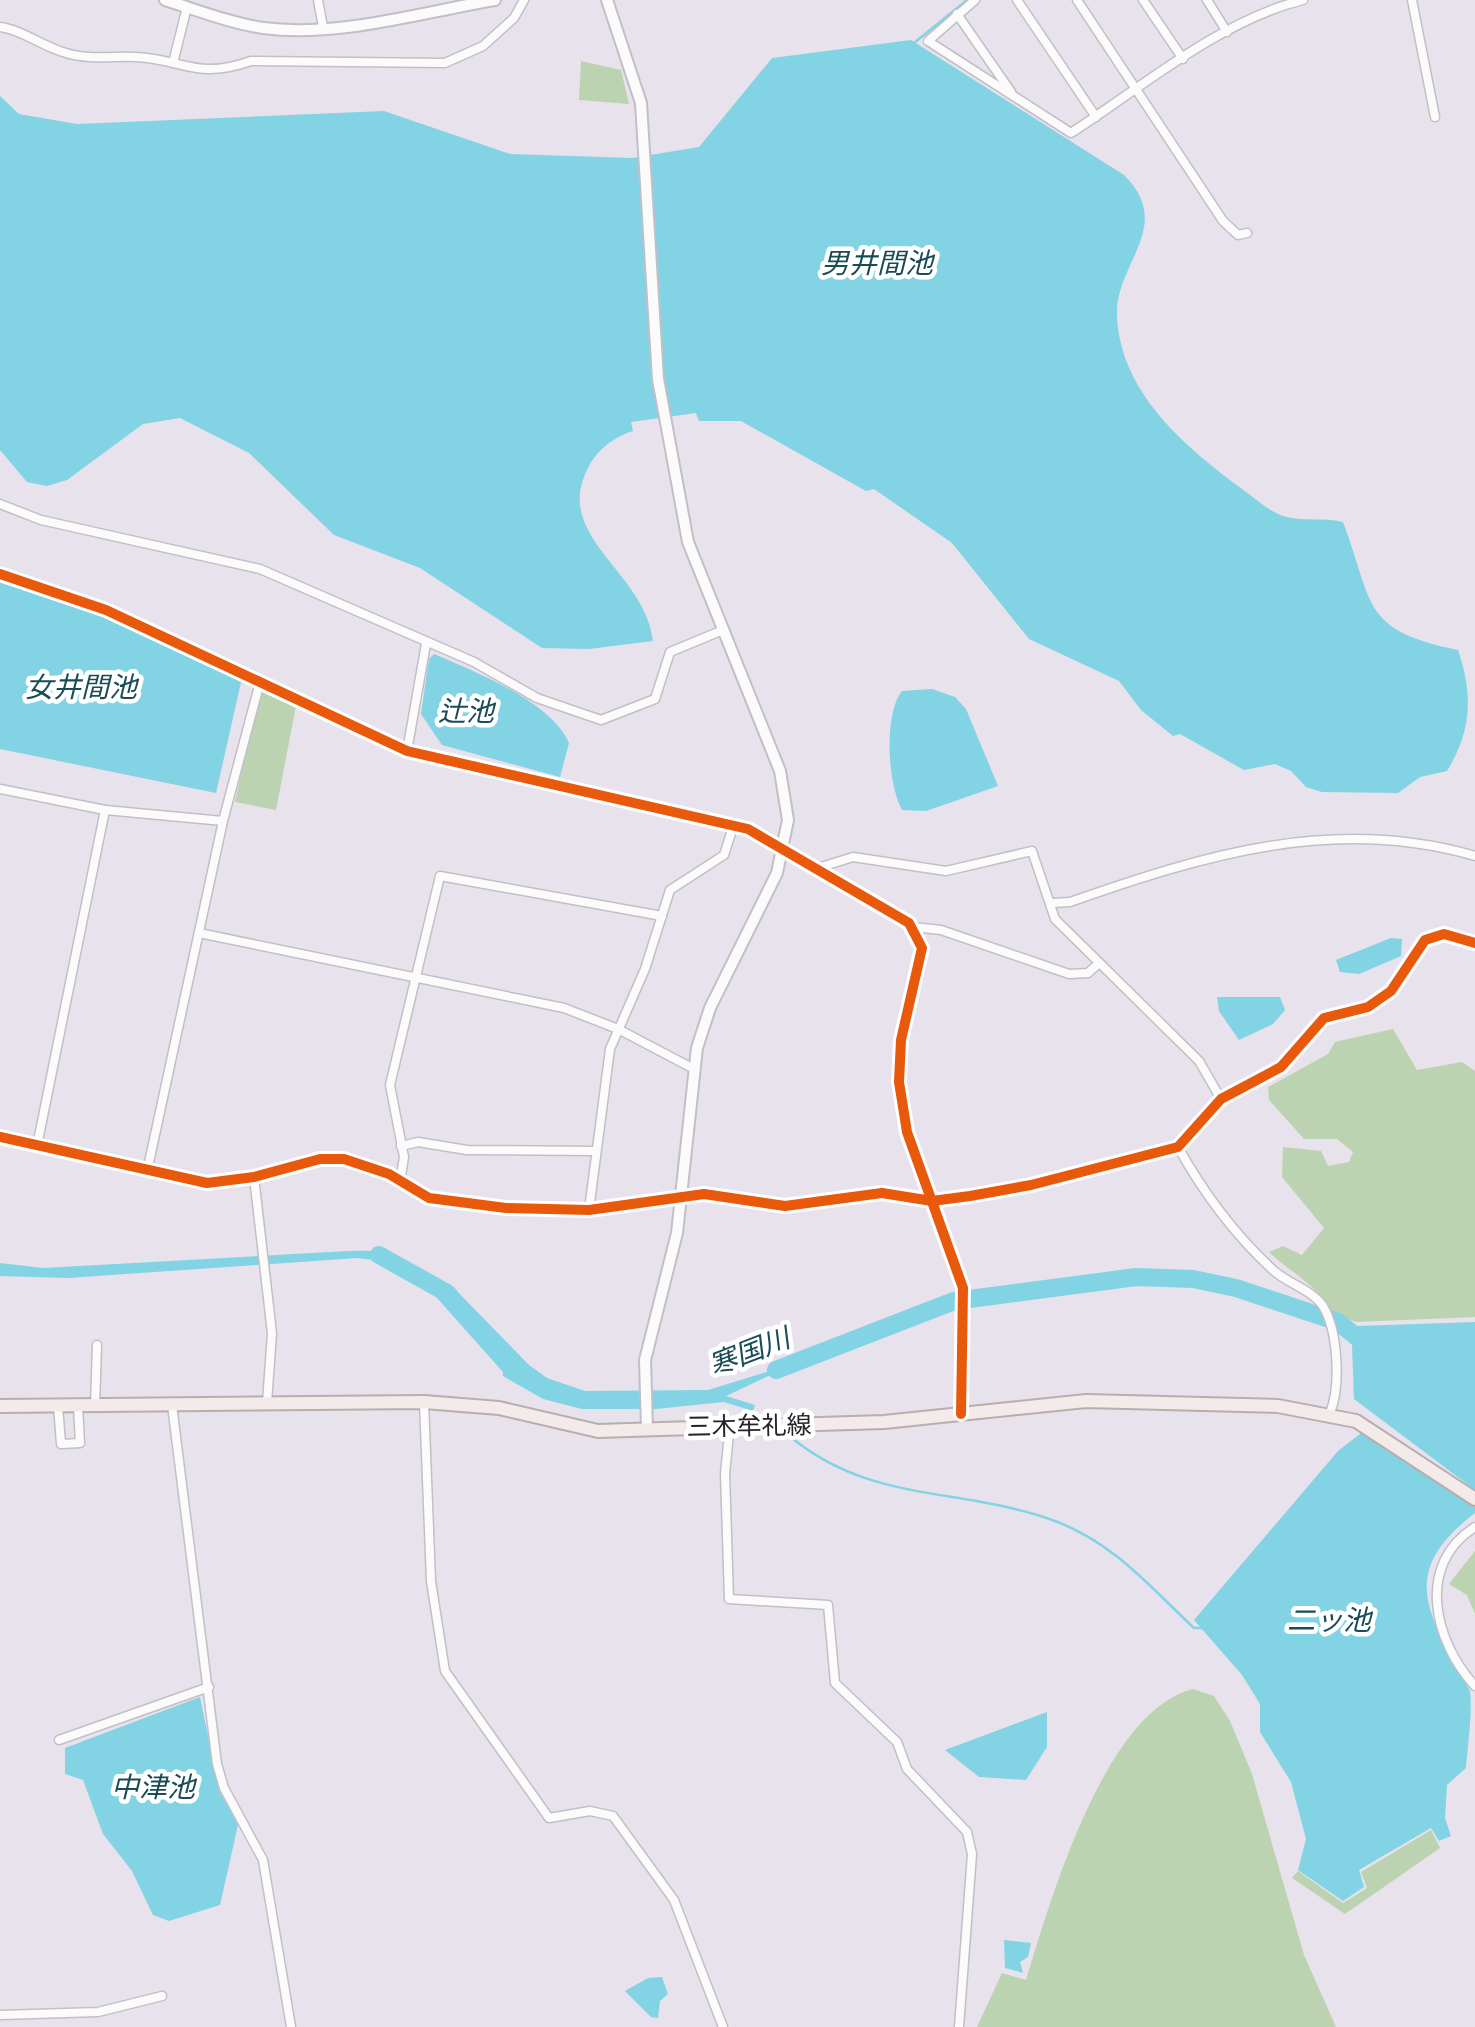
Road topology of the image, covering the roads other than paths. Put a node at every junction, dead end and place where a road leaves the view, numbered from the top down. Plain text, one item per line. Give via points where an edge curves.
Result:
1 (165, 0) edge
2 (318, 0) edge
3 (496, 0) edge
4 (524, 0) edge
5 (606, 0) edge
6 (974, 0) edge
7 (1017, 0) edge
8 (1077, 0) edge
9 (1143, 0) edge
10 (1207, 0) edge
11 (1303, 0) edge
12 (1412, 0) edge
13 (1270, 4) edge
14 (188, 7) junction
15 (957, 14) junction
16 (323, 27) junction
17 (0, 28) edge
18 (1226, 32) junction
19 (1183, 59) junction
20 (173, 63) junction
21 (1137, 92) junction
22 (1016, 98) junction
23 (1096, 117) junction
24 (1435, 117) dead end
25 (1247, 234) dead end
26 (0, 504) edge
27 (0, 574) edge
28 (722, 630) junction
29 (426, 644) junction
30 (260, 682) junction
31 (407, 751) junction
32 (0, 789) edge
33 (105, 810) junction
34 (223, 821) junction
35 (734, 824) junction
36 (784, 850) junction
37 (1475, 856) edge
38 (817, 868) junction
39 (1052, 903) junction
40 (662, 916) junction
41 (913, 926) junction
42 (199, 933) junction
43 (1475, 943) edge
44 (1098, 964) junction
45 (412, 980) junction
46 (618, 1029) junction
47 (694, 1068) junction
48 (1221, 1099) junction
49 (0, 1137) edge
50 (37, 1146) junction
51 (401, 1146) junction
52 (1178, 1147) junction
53 (596, 1151) junction
54 (148, 1167) junction
55 (254, 1176) junction
56 (400, 1182) junction
57 (682, 1197) junction
58 (932, 1201) junction
59 (588, 1210) junction
60 (97, 1344) dead end
61 (424, 1402) junction
62 (267, 1404) junction
63 (172, 1405) junction
64 (0, 1406) edge
65 (58, 1406) junction
66 (78, 1406) junction
67 (95, 1406) junction
68 (961, 1414) junction
69 (1336, 1415) junction
70 (730, 1425) junction
71 (647, 1428) junction
72 (1475, 1499) edge
73 (1475, 1527) edge
74 (1475, 1686) edge
75 (208, 1687) junction
76 (59, 1740) dead end
77 (162, 1996) dead end
78 (0, 2015) edge
79 (291, 2027) edge
80 (723, 2027) edge
81 (959, 2027) edge

1 - 14 street
2 - 16 street
3 - 16 street
4 - 20 street via 483,46 445,63 250,60 194,72
5 - 28 street via 637,81 646,133 664,427 688,542
6 - 15 street
7 - 23 street
8 - 21 street
9 - 19 street
10 - 18 street
11 - 13 street
12 - 24 street
13 - 18 street
14 - 16 street via 264,28
14 - 20 street
15 - 22 street
15 - 22 street via 928,41
17 - 20 street via 67,54
18 - 19 street
19 - 21 street
21 - 23 street
21 - 25 street via 1224,221 1238,235
22 - 23 street via 1071,133
26 - 29 street via 60,525 260,569
27 - 30 street via 106,610
28 - 29 street via 670,652 648,705 601,720 537,698
28 - 36 street via 780,771
29 - 31 street
30 - 31 street
30 - 34 street
31 - 35 street
32 - 33 street
33 - 34 street
33 - 50 street
34 - 42 street
35 - 36 street
35 - 40 street via 724,855 670,890
36 - 38 street
36 - 47 street via 710,1008
37 - 39 street via 1384,838 1304,839
38 - 39 street via 853,856 946,871 1032,850
38 - 41 street
39 - 44 street via 1055,919
40 - 45 street via 440,876 429,937
40 - 46 street
41 - 44 street via 1080,976
41 - 58 street via 922,948 901,1040 899,1082 907,1132
42 - 45 street
42 - 54 street
43 - 48 street via 1444,934 1425,940 1380,1000 1324,1018 1281,1068
44 - 48 street via 1199,1061
45 - 46 street via 564,1008
45 - 51 street via 390,1096
46 - 47 street
46 - 53 street
47 - 57 street
48 - 52 street
49 - 50 street
50 - 54 street
51 - 53 street
51 - 56 street
52 - 58 street via 1031,1186
52 - 69 street via 1230,1224 1283,1280 1314,1296 1326,1311
53 - 59 street
54 - 55 street via 207,1183
55 - 56 street via 344,1159
55 - 62 street via 272,1350
56 - 59 street via 429,1198 458,1203
57 - 58 street via 722,1194 785,1206 882,1193
57 - 59 street
57 - 71 street via 650,1332
58 - 68 street via 963,1288
60 - 67 street
61 - 62 main road, 三木牟礼線
61 - 71 main road, 三木牟礼線 via 500,1408 598,1431
61 - 80 street via 431,1581 445,1671 549,1818 601,1811 613,1816 674,1900
62 - 63 main road, 三木牟礼線
63 - 67 main road, 三木牟礼線
63 - 75 street
64 - 65 main road, 三木牟礼線
65 - 66 main road, 三木牟礼線
65 - 66 street via 62,1444 80,1443
66 - 67 main road, 三木牟礼線
68 - 69 main road, 三木牟礼線 via 1086,1401 1278,1406
68 - 70 main road, 三木牟礼線
69 - 72 main road, 三木牟礼線 via 1391,1441
70 - 71 main road, 三木牟礼線
70 - 81 street via 729,1599 828,1605 835,1683 884,1726 908,1769 967,1832 972,1854
73 - 74 street via 1452,1541 1436,1572 1444,1626
75 - 76 street
75 - 79 street via 224,1788 263,1860
77 - 78 street via 98,2012

